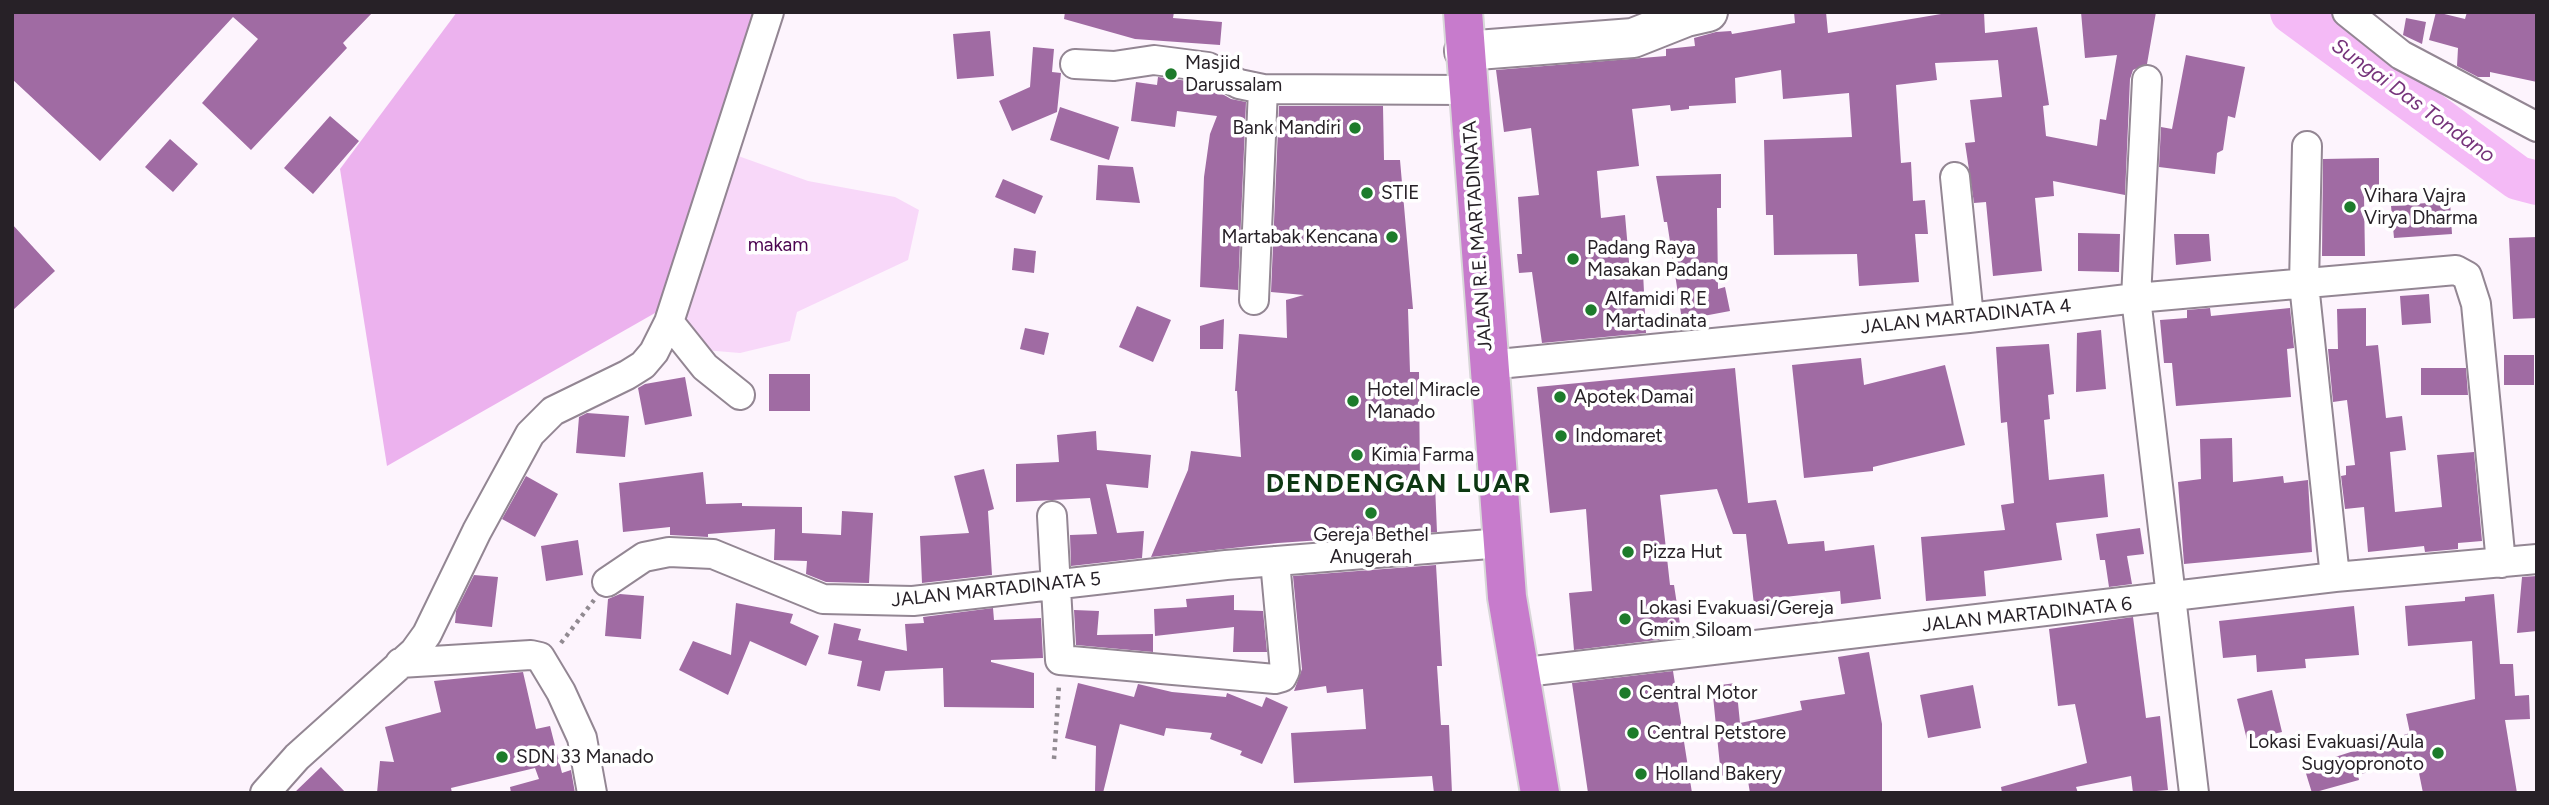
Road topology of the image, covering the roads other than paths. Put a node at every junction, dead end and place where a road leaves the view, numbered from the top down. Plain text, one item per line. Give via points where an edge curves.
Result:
1 (769, 12) edge
2 (1463, 12) edge
3 (1708, 12) edge
4 (2347, 12) edge
5 (1464, 51) junction
6 (1076, 64) dead end
7 (2147, 80) dead end
8 (1263, 89) junction
9 (1467, 90) junction
10 (2537, 127) edge
11 (2307, 146) dead end
12 (1955, 177) dead end
13 (2304, 284) junction
14 (2136, 298) junction
15 (1254, 299) dead end
16 (1969, 318) junction
17 (669, 322) junction
18 (1488, 365) junction
19 (740, 395) dead end
20 (1052, 516) dead end
21 (1502, 543) junction
22 (2537, 559) edge
23 (1275, 561) junction
24 (2501, 563) junction
25 (2335, 577) junction
26 (607, 583) road end
27 (1057, 586) junction
28 (2169, 598) junction
29 (400, 663) junction
30 (1517, 673) junction
31 (265, 793) edge
32 (592, 793) edge
33 (1540, 793) edge
34 (2194, 793) edge

1 - 17 street
2 - 5 highway, JALAN R.E. MARTADINATA
3 - 5 street via 1633,38
4 - 10 street via 2401,55
5 - 9 highway, JALAN R.E. MARTADINATA
6 - 8 street via 1114,66 1154,60 1208,67 1239,84
7 - 14 street
8 - 9 street
8 - 15 street
9 - 18 highway, JALAN R.E. MARTADINATA
11 - 13 street
12 - 16 street
13 - 14 street, JALAN MARTADINATA 4
13 - 24 street, JALAN MARTADINATA 4 via 2456,270 2468,276 2476,303
13 - 25 street
14 - 16 street, JALAN MARTADINATA 4
14 - 28 street
16 - 18 street, JALAN MARTADINATA 4
17 - 19 street via 705,367
17 - 29 street via 643,365 553,411 530,434 427,634
18 - 21 highway, JALAN R.E. MARTADINATA
20 - 27 street
21 - 23 street, JALAN MARTADINATA 5
21 - 30 highway, JALAN R.E. MARTADINATA
22 - 24 street, JALAN MARTADINATA 6
23 - 27 street, JALAN MARTADINATA 5
23 - 27 street via 1285,671 1275,679 1060,660
24 - 25 street, JALAN MARTADINATA 6
25 - 28 street, JALAN MARTADINATA 6
26 - 27 street, JALAN MARTADINATA 5 via 644,557 669,552 713,554 823,599 912,601
28 - 30 street, JALAN MARTADINATA 6
28 - 34 street
29 - 31 street
29 - 32 street via 531,655 546,663 582,738
30 - 33 highway, JALAN R.E. MARTADINATA

